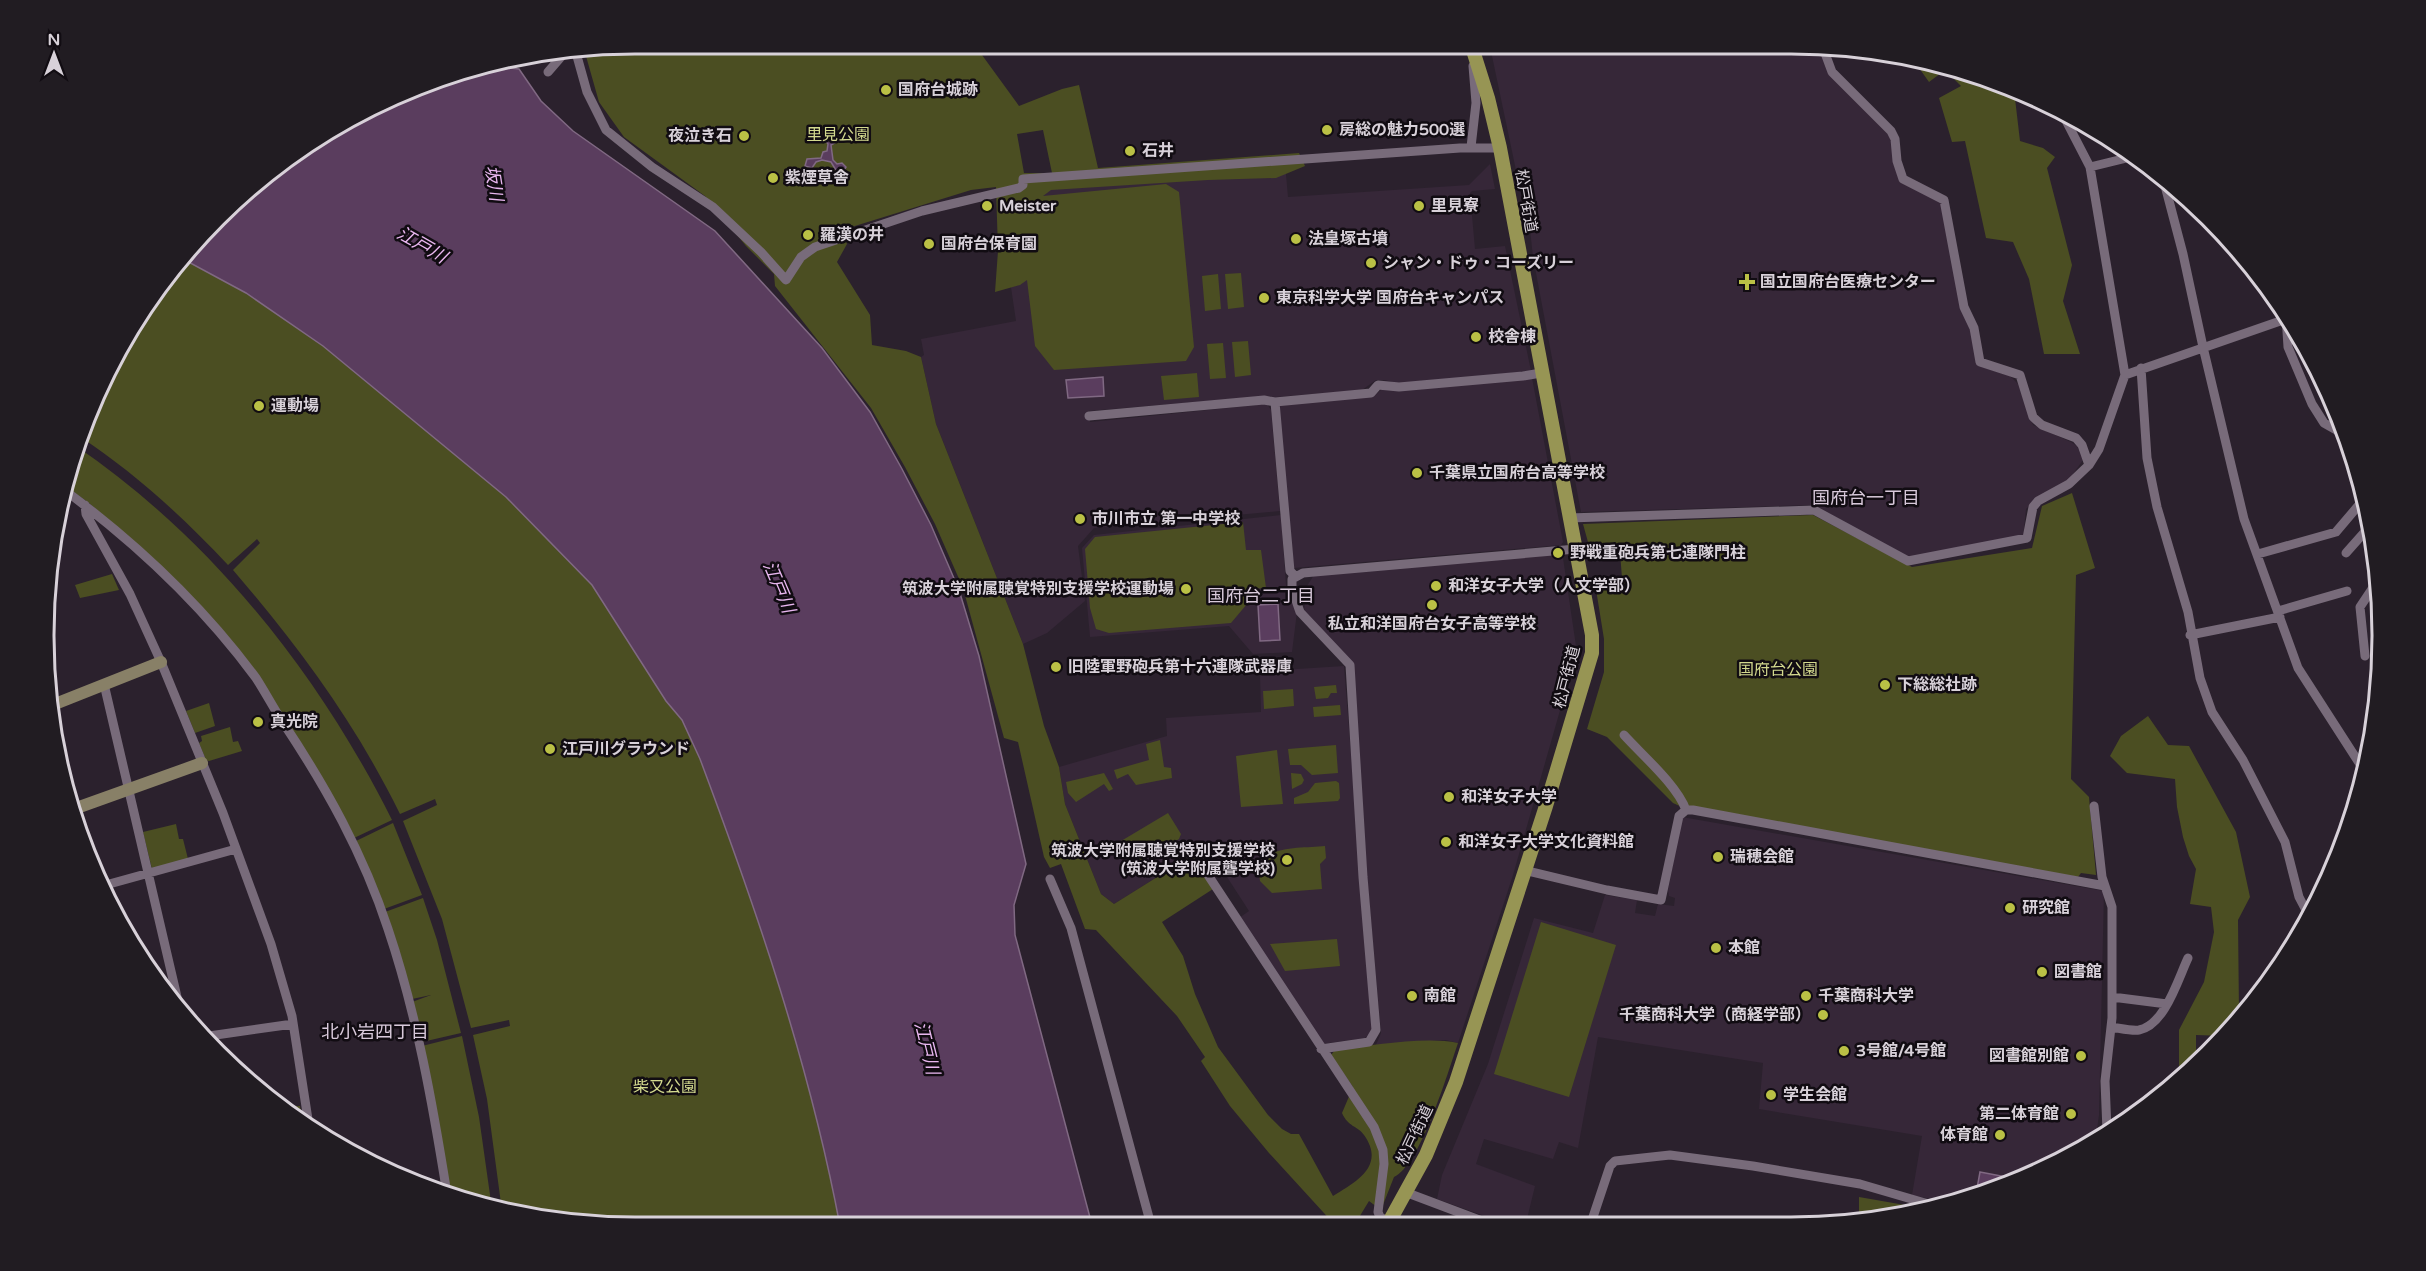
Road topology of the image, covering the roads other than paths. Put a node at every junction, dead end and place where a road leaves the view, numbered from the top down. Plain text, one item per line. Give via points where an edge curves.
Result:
1 (1472, 54) edge
2 (1474, 54) edge
3 (1826, 55) edge
4 (577, 57) edge
5 (559, 59) edge
6 (548, 72) dead end
7 (2075, 129) edge
8 (1471, 147) junction
9 (1500, 148) junction
10 (2123, 159) edge
11 (2090, 167) junction
12 (2167, 192) edge
13 (2279, 321) edge
14 (2288, 335) edge
15 (2203, 347) junction
16 (2141, 368) junction
17 (1542, 373) junction
18 (2125, 375) junction
19 (1275, 402) junction
20 (1089, 416) dead end
21 (2334, 428) edge
22 (2089, 465) junction
23 (72, 495) edge
24 (85, 505) junction
25 (2357, 507) edge
26 (1569, 519) junction
27 (2363, 534) edge
28 (1576, 549) junction
29 (2346, 553) dead end
30 (2258, 554) junction
31 (1295, 576) junction
32 (2347, 591) dead end
33 (2370, 591) edge
34 (2279, 614) junction
35 (2190, 635) junction
36 (2365, 656) dead end
37 (161, 662) junction
38 (104, 684) junction
39 (58, 703) edge
40 (1624, 735) dead end
41 (2358, 761) edge
42 (202, 763) junction
43 (128, 789) junction
44 (2094, 806) dead end
45 (80, 807) edge
46 (1686, 810) junction
47 (236, 849) junction
48 (1206, 852) dead end
49 (1524, 870) junction
50 (148, 874) junction
51 (1050, 879) dead end
52 (110, 884) edge
53 (2105, 886) junction
54 (2304, 907) edge
55 (2188, 958) dead end
56 (176, 991) edge
57 (2112, 997) junction
58 (2167, 1004) junction
59 (293, 1024) junction
60 (2111, 1027) junction
61 (213, 1035) edge
62 (1321, 1049) junction
63 (307, 1116) edge
64 (2107, 1123) edge
65 (445, 1185) edge
66 (1405, 1192) junction
67 (1921, 1202) edge
68 (1149, 1217) edge
69 (1380, 1217) edge
70 (1391, 1217) edge
71 (1471, 1217) edge
72 (1593, 1217) edge

1 - 8 street via 1476,103
2 - 9 main road, 松戸街道
3 - 22 street via 1832,72 1892,131 1903,179 1944,200 1964,307 1974,328 1980,362 2020,375 2033,417 2042,425 2076,438
4 - 8 street via 587,92 612,137 713,207 786,280 801,257 814,247 922,211 1010,191 1019,188 1023,179
5 - 6 street
7 - 11 street
8 - 9 street
9 - 17 main road, 松戸街道
10 - 11 street
11 - 18 street
12 - 15 street
13 - 15 street
14 - 21 street via 2289,347 2312,404 2324,423
15 - 16 street
15 - 30 street via 2244,519
16 - 18 street
16 - 35 street via 2147,458 2188,612
17 - 19 street via 1399,387 1378,385 1371,393
17 - 26 main road, 松戸街道
18 - 22 street via 2099,449
19 - 20 street
19 - 31 street via 1290,571
22 - 26 street via 2069,484 2038,501 2033,507 2027,538 1908,561 1814,510
23 - 24 street
24 - 37 street via 86,514 130,594
24 - 65 street via 166,576 217,631 256,679 327,789 372,886 397,955 419,1045
25 - 30 street via 2336,532
26 - 28 main road, 松戸街道
27 - 29 street
28 - 31 street
28 - 49 main road, 松戸街道 via 1592,653
30 - 34 street
31 - 62 street via 1292,589 1300,612 1350,665 1376,1030 1369,1042
32 - 34 street
33 - 36 street via 2360,606
34 - 35 street
34 - 41 street via 2298,668
35 - 54 street via 2212,712 2243,760 2285,842
37 - 38 street
37 - 42 street
38 - 39 street
38 - 43 street
40 - 46 street via 1663,777
42 - 43 street
42 - 47 street
43 - 45 street
43 - 50 street
44 - 53 street
46 - 49 street via 1679,816 1661,900
46 - 53 street
47 - 50 street
47 - 59 street via 271,944
48 - 62 street via 1199,858 1206,872
49 - 66 main road, 松戸街道 via 1456,1082 1426,1155
50 - 52 street
50 - 56 street
51 - 68 street via 1071,928
53 - 57 street via 2112,908
55 - 58 street
57 - 58 street
57 - 60 street
58 - 60 street via 2154,1023 2139,1030
59 - 61 street
59 - 63 street
60 - 64 street via 2105,1080
62 - 69 street via 1374,1127 1383,1150
66 - 70 main road, 松戸街道
66 - 71 street
67 - 72 street via 1860,1184 1670,1155 1615,1161

